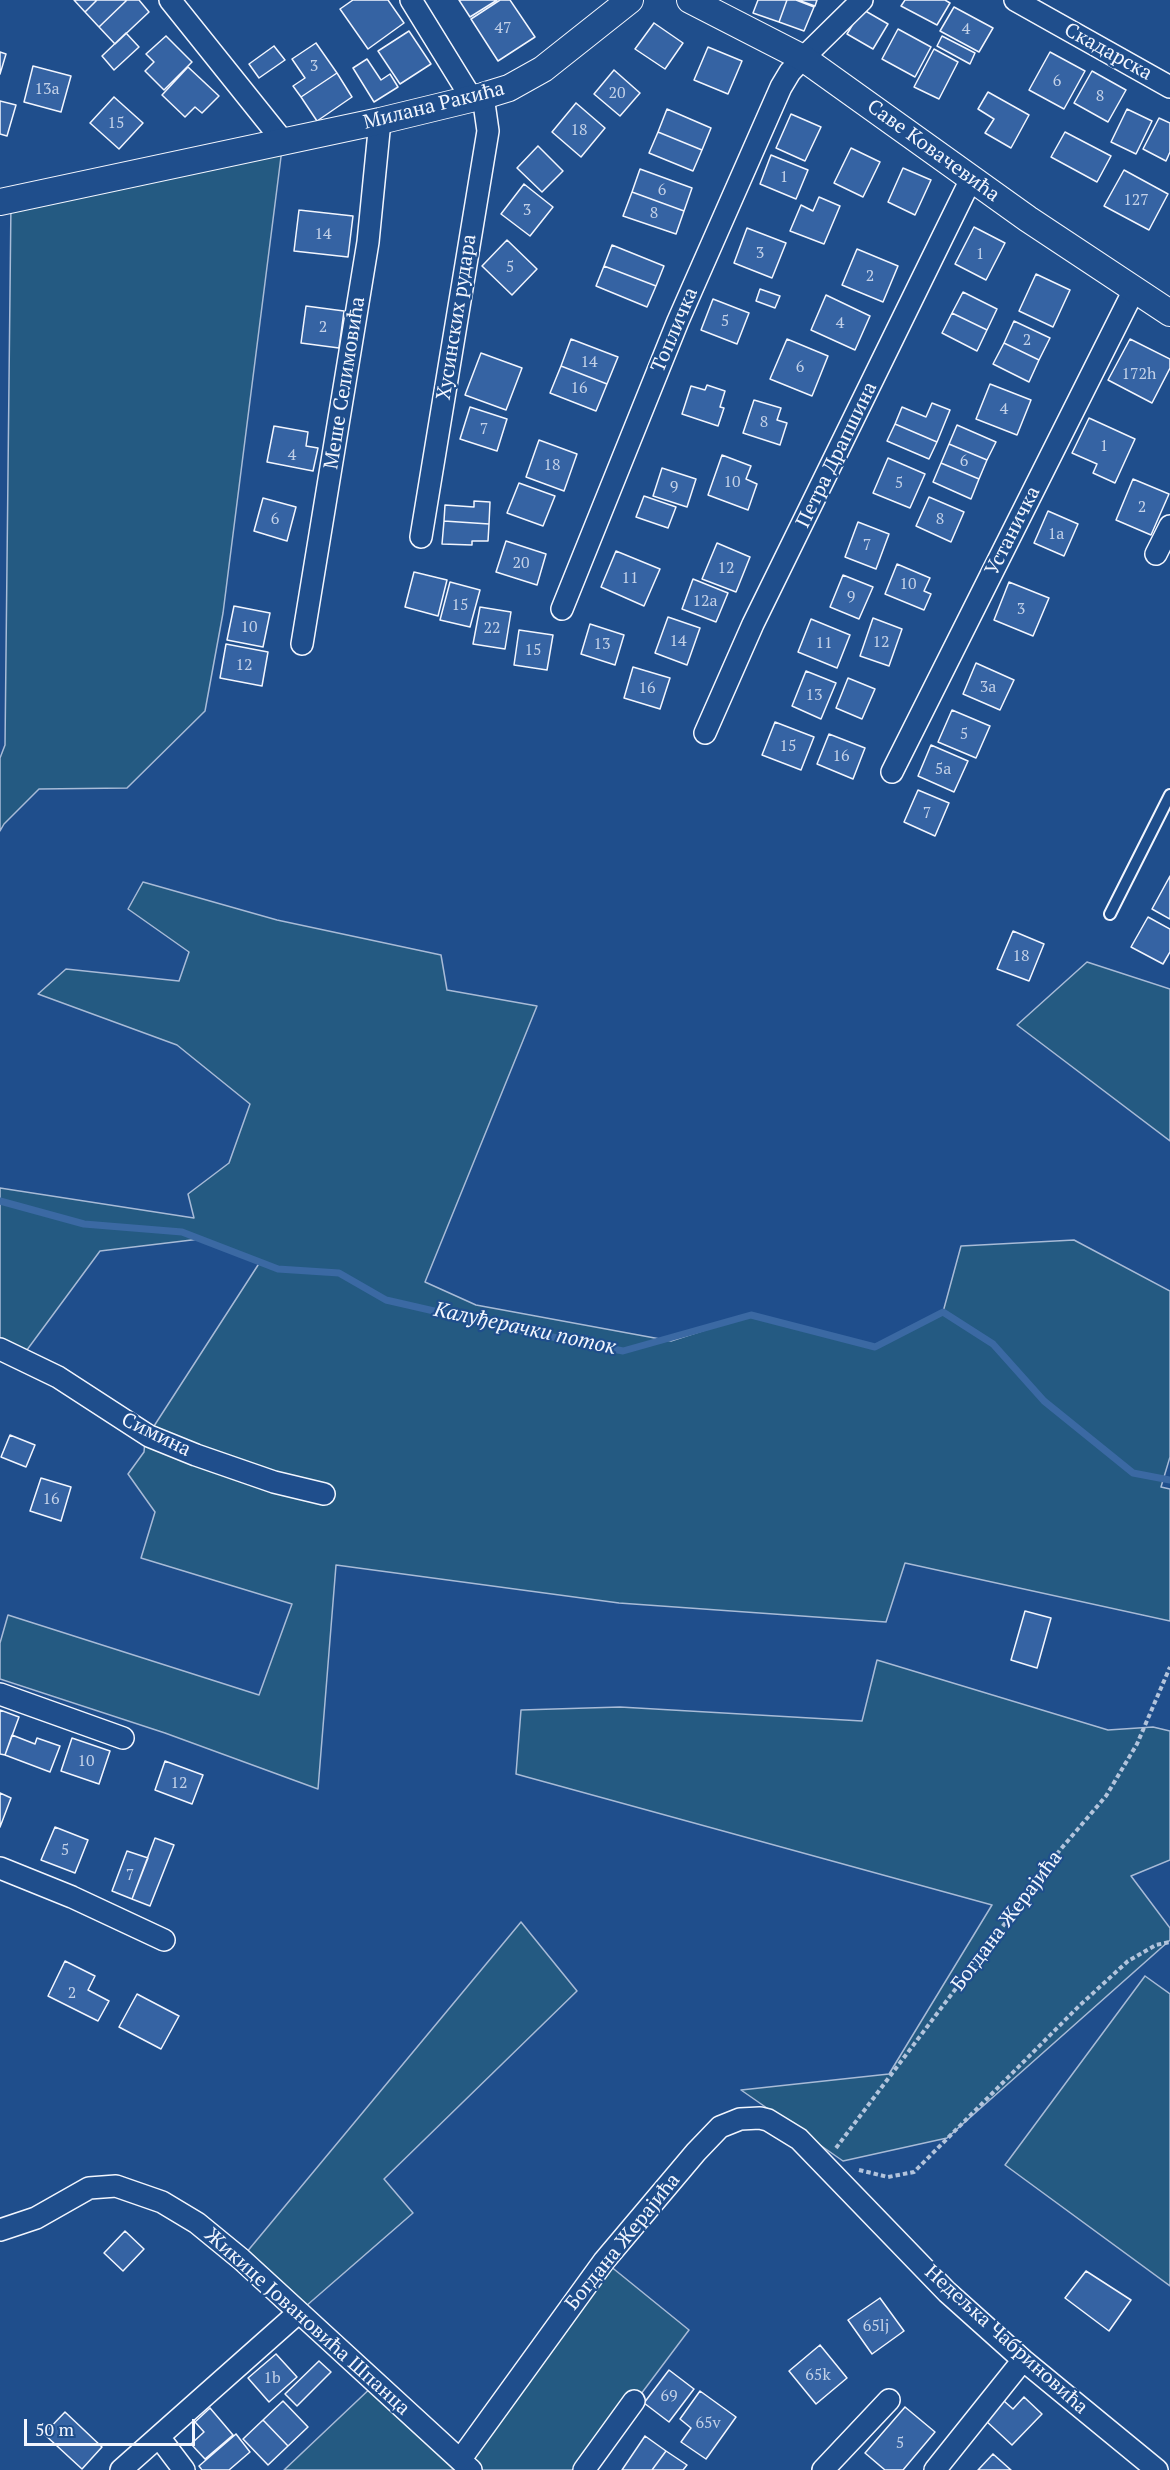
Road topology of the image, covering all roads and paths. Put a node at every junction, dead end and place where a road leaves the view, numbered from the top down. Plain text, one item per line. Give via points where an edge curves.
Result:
1 (170, 0) edge
2 (411, 0) edge
3 (630, 0) edge
4 (690, 0) edge
5 (862, 0) edge
6 (1016, 0) edge
7 (803, 58) junction
8 (1170, 87) edge
9 (478, 98) junction
10 (380, 121) junction
11 (283, 141) junction
12 (971, 179) junction
13 (0, 202) edge
14 (1134, 290) junction
15 (1170, 313) edge
16 (1170, 526) edge
17 (421, 537) dead end
18 (1156, 554) dead end
19 (562, 609) dead end
20 (302, 644) dead end
21 (705, 733) dead end
22 (892, 772) dead end
23 (1170, 795) edge
24 (1110, 914) dead end
25 (0, 1349) edge
26 (324, 1494) dead end
27 (1170, 1668) edge
28 (0, 1694) edge
29 (123, 1738) dead end
30 (0, 1868) edge
31 (164, 1940) dead end
32 (1170, 1942) edge
33 (831, 2170) junction
34 (0, 2230) edge
35 (298, 2313) junction
36 (1023, 2360) junction
37 (889, 2400) dead end
38 (634, 2401) dead end
39 (159, 2437) junction
40 (465, 2465) edge
41 (120, 2470) edge
42 (184, 2470) edge
43 (584, 2470) edge
44 (824, 2470) edge
45 (935, 2470) edge
46 (1156, 2470) edge

1 - 11 street
2 - 9 street
3 - 9 street, Милана Ракића via 543,69 509,88
4 - 7 street, Саве Ковачевића
5 - 7 street, Топличка
6 - 8 street, Скадарска
7 - 12 street, Саве Ковачевића
7 - 19 street, Топличка via 782,87 678,321
9 - 10 street, Милана Ракића
9 - 17 street, Хусинских рудара via 488,131
10 - 11 street, Милана Ракића
10 - 20 street, Меше Селимовића via 368,242
11 - 13 street, Милана Ракића
12 - 14 street, Саве Ковачевића
12 - 21 street, Петра Драпшина via 753,624
14 - 15 street, Саве Ковачевића
14 - 22 street, Устаничка
16 - 18 street
23 - 24 lane
25 - 26 street, Симина via 58,1377 149,1436 274,1482
27 - 33 path, Богдана Жерајића via 1137,1744 1106,1797 1059,1850
28 - 29 street
30 - 31 street
32 - 33 path via 1156,1945 1128,1961 914,2172 888,2177
33 - 36 street, Недељка Чабриновића via 947,2292
33 - 40 street, Богдана Жерајића via 799,2139 768,2120 740,2119 720,2127 604,2261
34 - 35 street, Жикице Јовановића Шпанца via 36,2218 89,2188 123,2187 162,2202 197,2223
35 - 39 street
35 - 40 street, Жикице Јовановића Шпанца
36 - 45 street
36 - 46 street, Недељка Чабриновића
37 - 44 street
38 - 43 street
39 - 41 street
39 - 42 street

